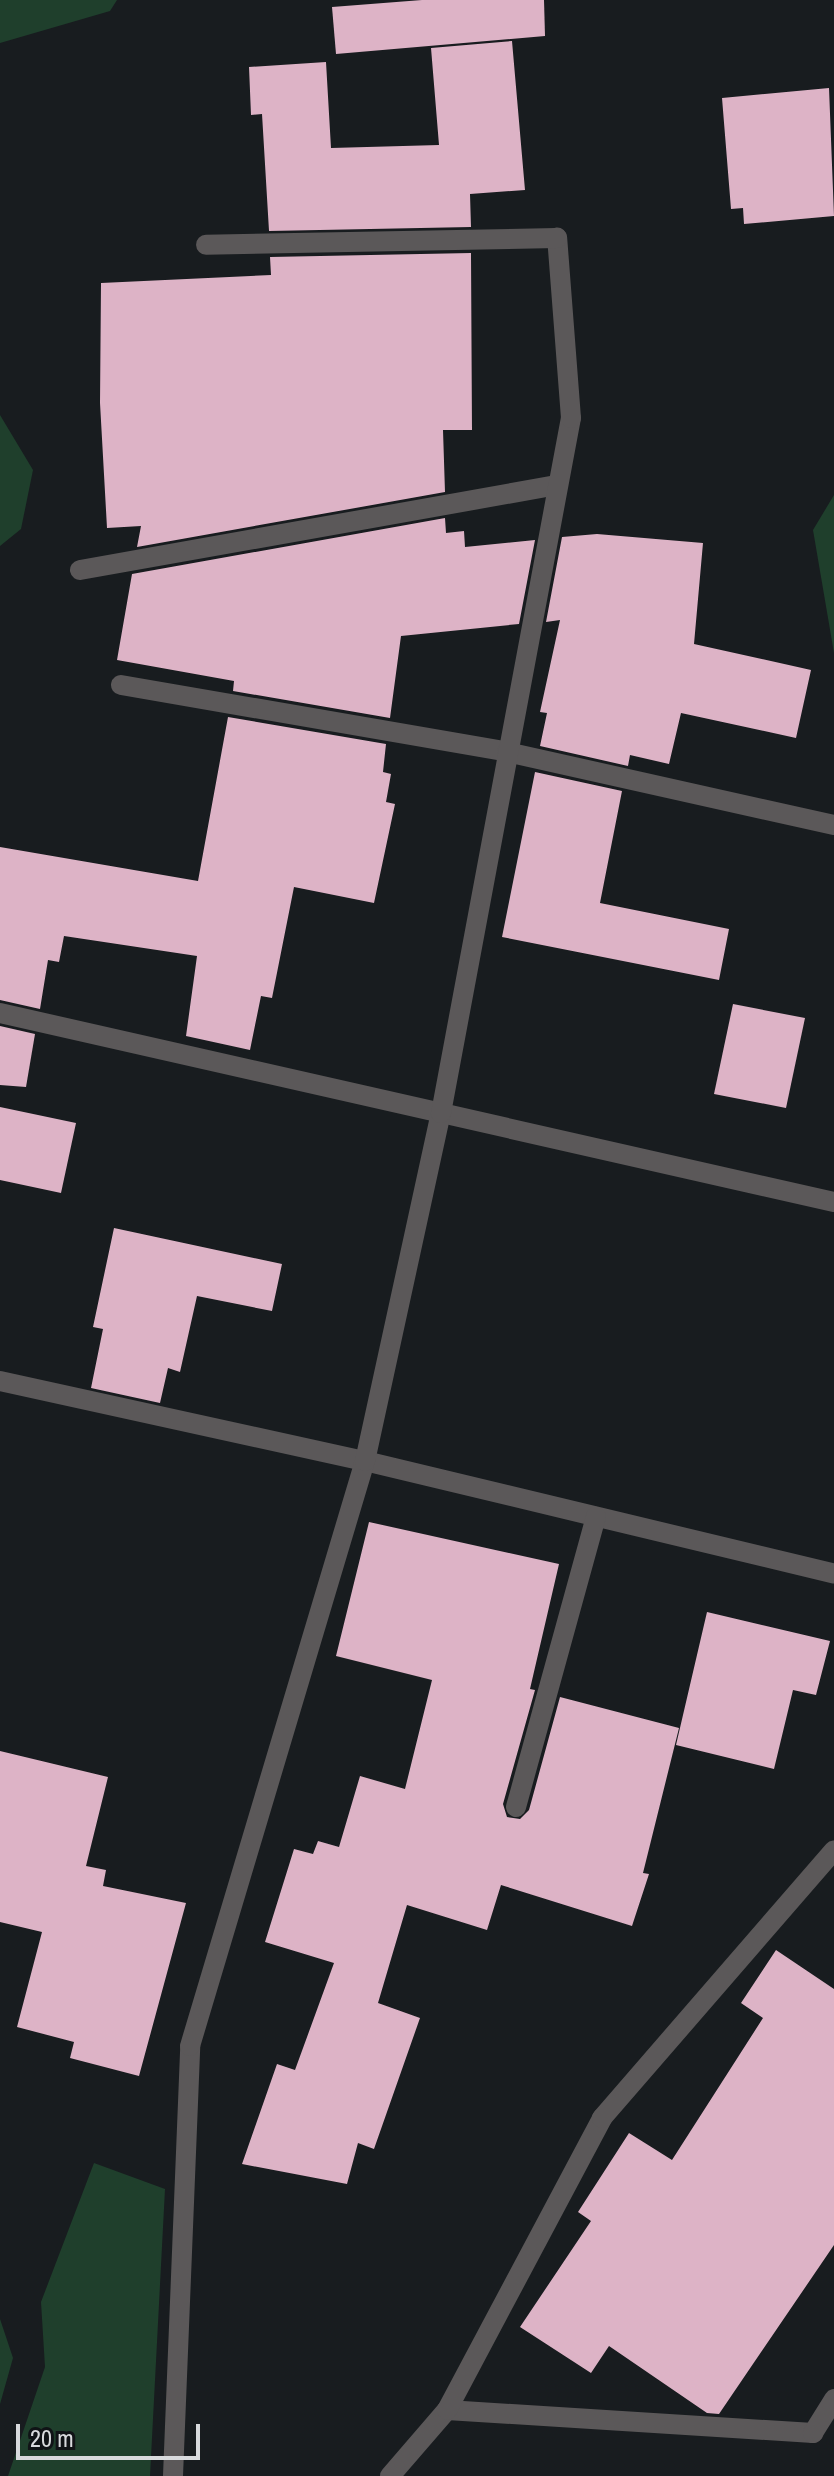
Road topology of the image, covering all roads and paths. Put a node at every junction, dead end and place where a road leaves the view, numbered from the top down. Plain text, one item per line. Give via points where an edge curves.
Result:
1 (206, 245) dead end
2 (558, 485) junction
3 (80, 570) dead end
4 (121, 685) dead end
5 (507, 752) junction
6 (834, 825) edge
7 (0, 1013) edge
8 (441, 1113) junction
9 (834, 1202) edge
10 (0, 1381) edge
11 (365, 1461) junction
12 (596, 1517) junction
13 (834, 1574) edge
14 (516, 1807) dead end
15 (834, 1850) edge
16 (834, 2399) edge
17 (447, 2410) junction
18 (173, 2476) edge
19 (390, 2476) edge

1 - 2 street via 557,238 571,418
2 - 3 street
2 - 5 street
4 - 5 street
5 - 6 street
5 - 8 street
7 - 8 street
8 - 9 street
8 - 11 street
10 - 11 street
11 - 12 street
11 - 18 street via 190,2046
12 - 13 street
12 - 14 street
15 - 17 street via 602,2118
16 - 17 street via 813,2433
17 - 19 street

